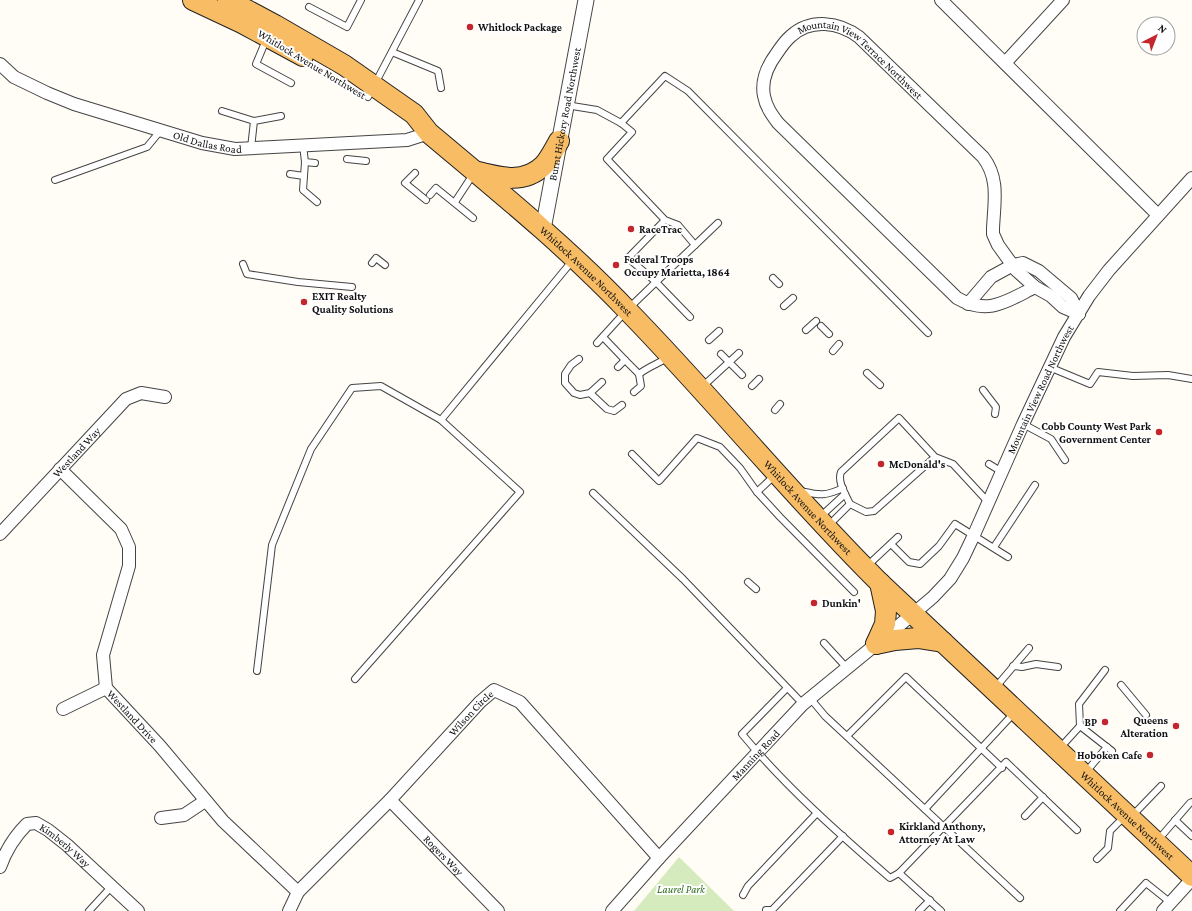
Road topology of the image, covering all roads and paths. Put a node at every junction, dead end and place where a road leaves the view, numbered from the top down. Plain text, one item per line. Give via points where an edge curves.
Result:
1 (193, 0) edge
2 (228, 0) edge
3 (361, 0) edge
4 (419, 0) edge
5 (586, 0) edge
6 (942, 0) edge
7 (1063, 0) edge
8 (309, 7) dead end
9 (271, 31) junction
10 (392, 52) junction
11 (1005, 63) junction
12 (0, 64) edge
13 (291, 83) dead end
14 (441, 88) dead end
15 (371, 92) junction
16 (566, 105) junction
17 (222, 111) dead end
18 (281, 116) dead end
19 (254, 121) junction
20 (621, 123) junction
21 (161, 130) junction
22 (429, 133) junction
23 (559, 141) junction
24 (303, 145) junction
25 (251, 148) junction
26 (347, 159) dead end
27 (366, 161) dead end
28 (305, 162) junction
29 (315, 163) dead end
30 (474, 171) junction
31 (415, 172) dead end
32 (290, 174) dead end
33 (304, 176) junction
34 (1192, 178) edge
35 (55, 180) dead end
36 (430, 195) dead end
37 (426, 200) dead end
38 (317, 202) dead end
39 (455, 202) junction
40 (1158, 215) junction
41 (473, 218) dead end
42 (665, 220) junction
43 (718, 223) dead end
44 (543, 229) junction
45 (694, 245) junction
46 (574, 258) junction
47 (372, 263) dead end
48 (243, 264) dead end
49 (385, 265) dead end
50 (1013, 265) junction
51 (773, 278) dead end
52 (656, 282) junction
53 (779, 284) dead end
54 (352, 287) dead end
55 (1035, 287) junction
56 (792, 298) dead end
57 (968, 304) junction
58 (784, 306) dead end
59 (627, 310) junction
60 (1079, 314) junction
61 (690, 318) dead end
62 (806, 330) dead end
63 (719, 331) dead end
64 (928, 333) dead end
65 (829, 334) dead end
66 (603, 337) junction
67 (709, 340) dead end
68 (597, 343) dead end
69 (840, 344) dead end
70 (833, 351) dead end
71 (739, 353) dead end
72 (721, 354) dead end
73 (670, 356) junction
74 (579, 359) dead end
75 (625, 360) junction
76 (730, 363) junction
77 (618, 366) dead end
78 (1049, 366) junction
79 (867, 373) dead end
80 (639, 374) junction
81 (742, 375) dead end
82 (1192, 378) edge
83 (759, 379) dead end
84 (602, 382) dead end
85 (880, 385) dead end
86 (752, 386) dead end
87 (700, 390) junction
88 (983, 390) dead end
89 (634, 392) dead end
90 (590, 393) junction
91 (165, 397) dead end
92 (780, 404) dead end
93 (622, 405) dead end
94 (775, 410) dead end
95 (995, 414) dead end
96 (442, 420) junction
97 (1023, 424) junction
98 (632, 454) dead end
99 (935, 456) junction
100 (1065, 460) dead end
101 (989, 464) dead end
102 (60, 469) junction
103 (1002, 472) junction
104 (777, 474) junction
105 (1035, 486) dead end
106 (792, 490) junction
107 (844, 491) junction
108 (757, 492) junction
109 (593, 493) dead end
110 (988, 503) junction
111 (850, 504) junction
112 (823, 523) junction
113 (0, 534) edge
114 (898, 536) dead end
115 (973, 537) junction
116 (891, 544) junction
117 (994, 547) junction
118 (1008, 557) dead end
119 (865, 568) junction
120 (748, 582) dead end
121 (880, 583) junction
122 (756, 589) dead end
123 (854, 592) dead end
124 (913, 614) junction
125 (942, 642) junction
126 (824, 643) dead end
127 (876, 644) junction
128 (1029, 648) dead end
129 (1013, 666) junction
130 (846, 667) junction
131 (1058, 667) dead end
132 (1105, 670) dead end
133 (257, 671) dead end
134 (355, 679) dead end
135 (1121, 685) dead end
136 (106, 688) junction
137 (787, 688) junction
138 (994, 689) junction
139 (806, 701) junction
140 (62, 709) dead end
141 (1016, 710) junction
142 (1146, 715) dead end
143 (1080, 726) junction
144 (847, 736) junction
145 (981, 748) junction
146 (1058, 750) junction
147 (757, 752) junction
148 (1002, 768) junction
149 (1084, 775) junction
150 (1161, 786) dead end
151 (1043, 797) junction
152 (390, 800) junction
153 (205, 801) junction
154 (1192, 802) edge
155 (924, 809) junction
156 (818, 813) junction
157 (1025, 816) dead end
158 (1128, 816) junction
159 (161, 818) dead end
160 (1175, 820) junction
161 (944, 826) junction
162 (1077, 830) dead end
163 (843, 836) junction
164 (1192, 836) edge
165 (1156, 842) junction
166 (659, 858) junction
167 (1097, 859) dead end
168 (0, 867) edge
169 (899, 873) junction
170 (1192, 876) edge
171 (1192, 879) edge
172 (112, 886) junction
173 (298, 892) junction
174 (743, 895) dead end
175 (1020, 898) dead end
176 (930, 900) junction
177 (1167, 907) edge
178 (766, 910) edge
179 (89, 911) edge
180 (138, 911) edge
181 (289, 911) edge
182 (498, 911) edge
183 (612, 911) edge
184 (919, 911) edge
185 (941, 911) edge
186 (1120, 911) edge

1 - 9 highway, Whitlock Avenue Northwest via 242,23
2 - 9 highway, Whitlock Avenue Northwest
3 - 8 lane via 347,27
4 - 10 lane
5 - 16 street, Burnt Hickory Road Northwest
6 - 11 street
7 - 11 street
9 - 13 lane via 256,64
9 - 15 highway, Whitlock Avenue Northwest via 344,65
10 - 14 lane via 438,71
10 - 15 lane
11 - 40 street
12 - 21 street, Old Dallas Road via 14,77 47,94
15 - 22 highway, Whitlock Avenue Northwest via 414,114
16 - 20 lane via 597,110
16 - 23 street, Burnt Hickory Road Northwest
17 - 19 lane
18 - 19 lane
19 - 25 lane
20 - 42 lane via 632,132 607,159
20 - 64 lane via 665,76 688,91
21 - 25 street, Old Dallas Road via 202,143 235,149
21 - 35 lane via 148,147
22 - 24 street, Old Dallas Road via 407,140
22 - 30 highway, Whitlock Avenue Northwest
23 - 30 highway via 544,165 531,174 513,179
23 - 44 street, Burnt Hickory Road Northwest
24 - 25 street, Old Dallas Road
24 - 28 lane
26 - 27 lane
28 - 29 lane
28 - 33 lane
30 - 39 lane
30 - 44 highway, Whitlock Avenue Northwest
31 - 37 lane via 405,183
32 - 33 lane
33 - 38 lane via 303,190
34 - 40 street, Mountain View Road Northwest
36 - 39 lane via 436,188
39 - 41 lane
40 - 60 street, Mountain View Road Northwest via 1113,264
42 - 45 lane via 678,225
42 - 52 lane via 657,233 628,258
43 - 45 lane
44 - 46 highway, Whitlock Avenue Northwest
45 - 52 lane via 667,268
46 - 59 highway, Whitlock Avenue Northwest
46 - 96 lane
47 - 49 lane via 376,258
48 - 54 lane via 247,274
50 - 55 street, Mountain View Terrace Northwest
50 - 57 street via 991,277
50 - 57 street, Mountain View Terrace Northwest via 993,234 995,186 991,170 983,157 851,31 834,25 815,24 792,35 775,55 764,78 763,94 772,116 949,292
50 - 60 street via 1023,263 1039,271 1071,298
51 - 53 lane
52 - 59 lane
52 - 61 lane
55 - 57 street, Mountain View Terrace Northwest via 996,306 980,307
55 - 60 street, Mountain View Terrace Northwest via 1063,307
56 - 58 lane
59 - 66 lane
59 - 73 highway, Whitlock Avenue Northwest
60 - 78 street, Mountain View Road Northwest
62 - 65 lane via 819,324
63 - 67 lane
66 - 68 lane
66 - 75 lane
69 - 70 lane
71 - 76 lane
72 - 76 lane
73 - 80 lane
73 - 87 highway, Whitlock Avenue Northwest
74 - 90 lane via 565,374 566,383 574,393
75 - 77 lane
75 - 80 lane
76 - 81 lane
76 - 87 lane
78 - 82 lane via 1090,384 1098,372
78 - 97 street, Mountain View Road Northwest
79 - 85 lane
80 - 89 lane via 641,386
83 - 86 lane
84 - 90 lane
87 - 104 highway, Whitlock Avenue Northwest
88 - 95 lane via 996,407
90 - 93 lane via 607,409 614,411
91 - 102 street, Westland Way via 141,393 126,399
92 - 94 lane
96 - 133 lane via 381,386 352,388 311,449 272,545
96 - 134 lane via 520,492
97 - 100 lane via 1051,439
97 - 103 street, Mountain View Road Northwest
98 - 108 lane via 659,481 697,438 720,447 740,468
99 - 107 lane via 899,418 841,472 839,475
99 - 110 lane via 953,464
99 - 111 lane via 871,512
101 - 103 lane
102 - 113 street, Westland Way
102 - 136 street, Westland Drive via 121,529 129,547 129,566 103,655
103 - 110 street, Mountain View Road Northwest
104 - 106 highway, Whitlock Avenue Northwest
104 - 108 lane
105 - 117 lane
106 - 107 lane via 821,495
106 - 112 highway, Whitlock Avenue Northwest
107 - 111 lane
107 - 112 lane
108 - 123 lane
109 - 137 lane via 683,579
110 - 115 street, Mountain View Road Northwest
111 - 112 lane
112 - 119 highway, Whitlock Avenue Northwest
114 - 116 lane
115 - 116 lane via 955,524 939,546 920,564 909,562
115 - 117 lane
115 - 124 street, Mountain View Road Northwest via 950,579
116 - 119 lane
117 - 118 lane
119 - 121 highway, Whitlock Avenue Northwest
120 - 122 lane
121 - 124 highway, Whitlock Avenue Northwest
121 - 127 highway via 886,611
124 - 125 highway, Whitlock Avenue Northwest
124 - 127 street, Manning Road
125 - 127 highway via 918,638
125 - 138 highway, Whitlock Avenue Northwest
126 - 130 lane
127 - 130 street, Manning Road
128 - 129 lane
129 - 131 lane via 1036,664
129 - 138 lane
130 - 139 street, Manning Road
132 - 143 lane via 1079,704
135 - 142 lane
136 - 140 street
136 - 153 street, Westland Drive via 160,746
137 - 139 lane
137 - 147 lane via 742,734
138 - 141 highway, Whitlock Avenue Northwest
139 - 144 lane
139 - 147 street, Manning Road
141 - 145 lane
141 - 146 highway, Whitlock Avenue Northwest
143 - 146 lane
143 - 149 lane via 1110,749
144 - 145 lane via 906,677
144 - 155 lane
145 - 148 lane
145 - 155 lane
146 - 149 highway, Whitlock Avenue Northwest
147 - 156 lane
147 - 166 street, Manning Road
148 - 151 lane via 1006,762
148 - 161 lane
149 - 158 highway, Whitlock Avenue Northwest
150 - 158 lane
151 - 157 lane
151 - 162 lane
152 - 166 street, Wilson Circle via 494,690 520,702
152 - 173 street, Wilson Circle
152 - 182 street, Rogers Way
153 - 159 street via 184,815
153 - 173 street, Westland Drive
154 - 160 lane
155 - 161 lane
156 - 163 lane
156 - 174 lane via 748,886
158 - 165 highway, Whitlock Avenue Northwest
158 - 167 lane via 1110,831 1108,848
160 - 164 lane
160 - 165 lane
161 - 169 lane
161 - 175 lane
163 - 169 lane via 890,878
163 - 178 lane via 772,910
165 - 170 highway, Whitlock Avenue Northwest
166 - 183 street, Manning Road
168 - 172 street, Kimberly Way via 6,850 17,834 27,824 36,823 67,845
169 - 176 lane
171 - 177 street
172 - 179 lane
172 - 180 street, Kimberly Way
173 - 181 street, Wilson Circle
176 - 184 lane
176 - 185 lane
177 - 186 lane via 1146,883

